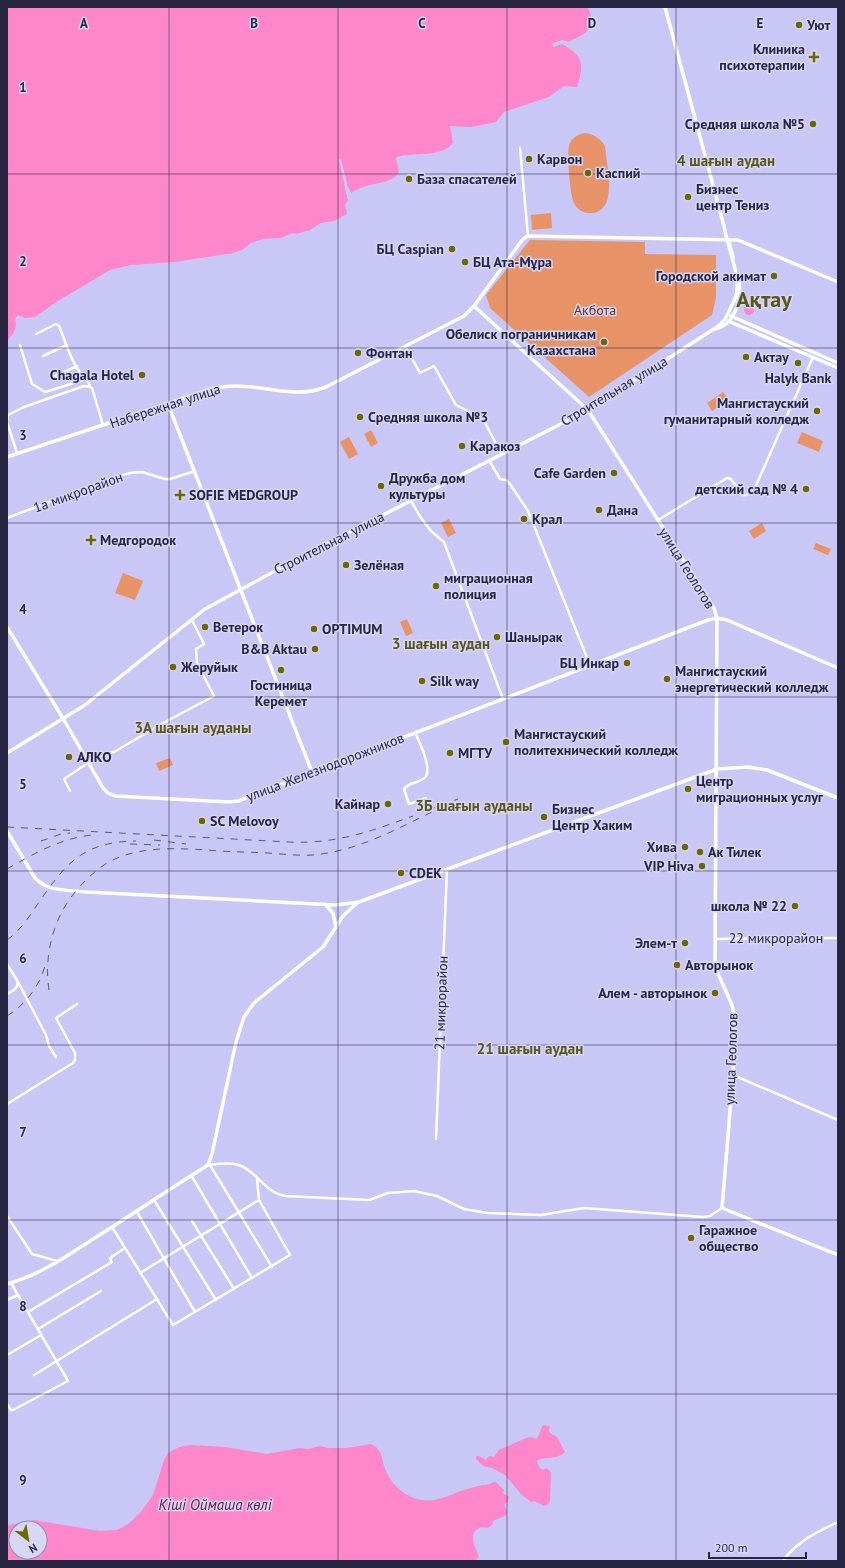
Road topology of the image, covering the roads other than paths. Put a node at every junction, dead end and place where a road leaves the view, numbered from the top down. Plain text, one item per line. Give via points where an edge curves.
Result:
1 (665, 7) edge
2 (520, 148) dead end
3 (528, 236) junction
4 (727, 239) junction
5 (838, 282) edge
6 (474, 306) junction
7 (728, 315) junction
8 (732, 317) junction
9 (725, 320) junction
10 (729, 322) junction
11 (712, 330) junction
12 (36, 334) dead end
13 (20, 345) dead end
14 (67, 345) junction
15 (405, 346) junction
16 (815, 353) junction
17 (43, 356) dead end
18 (813, 358) junction
19 (838, 363) edge
20 (77, 366) junction
21 (838, 368) edge
22 (52, 378) dead end
23 (87, 379) junction
24 (90, 387) junction
25 (168, 404) junction
26 (588, 410) junction
27 (103, 425) junction
28 (18, 453) junction
29 (501, 453) junction
30 (7, 457) edge
31 (489, 460) junction
32 (195, 471) junction
33 (411, 501) junction
34 (7, 518) edge
35 (657, 521) junction
36 (241, 589) junction
37 (717, 618) junction
38 (192, 620) junction
39 (7, 627) edge
40 (590, 665) junction
41 (838, 668) edge
42 (503, 699) junction
43 (64, 720) junction
44 (415, 732) junction
45 (7, 753) edge
46 (88, 764) junction
47 (717, 768) junction
48 (312, 772) junction
49 (70, 790) dead end
50 (426, 798) dead end
51 (838, 798) edge
52 (7, 833) edge
53 (447, 868) junction
54 (359, 902) junction
55 (325, 904) junction
56 (336, 928) junction
57 (714, 938) junction
58 (838, 938) edge
59 (7, 964) edge
60 (18, 982) junction
61 (7, 994) edge
62 (77, 1004) dead end
63 (56, 1057) dead end
64 (733, 1075) junction
65 (7, 1104) edge
66 (838, 1120) edge
67 (436, 1139) dead end
68 (209, 1164) junction
69 (191, 1175) junction
70 (257, 1179) junction
71 (154, 1200) junction
72 (260, 1200) junction
73 (722, 1208) junction
74 (137, 1212) junction
75 (239, 1213) junction
76 (7, 1216) edge
77 (192, 1221) dead end
78 (220, 1224) junction
79 (112, 1228) junction
80 (202, 1235) junction
81 (183, 1247) junction
82 (125, 1248) junction
83 (838, 1255) edge
84 (164, 1259) junction
85 (58, 1261) junction
86 (272, 1267) junction
87 (140, 1273) junction
88 (252, 1278) junction
89 (9, 1284) edge
90 (234, 1289) junction
91 (101, 1291) dead end
92 (18, 1295) junction
93 (157, 1299) junction
94 (7, 1300) edge
95 (216, 1300) junction
96 (28, 1312) junction
97 (195, 1312) junction
98 (38, 1329) junction
99 (41, 1335) junction
100 (7, 1355) edge
101 (56, 1361) junction
102 (34, 1375) dead end
103 (7, 1404) edge
104 (838, 1522) edge
105 (783, 1561) edge

1 - 4 street, Строительная улица
2 - 3 street
3 - 4 street
3 - 6 street, Набережная улица via 523,239
4 - 5 street via 738,240
4 - 7 street, Строительная улица via 737,283 736,295
4 - 8 street, Строительная улица via 740,287
6 - 15 street, Набережная улица via 464,316
6 - 26 street, улица Геологов
7 - 8 street
7 - 9 street, Строительная улица
8 - 10 street, Строительная улица
8 - 16 street
9 - 10 street
9 - 11 street, Строительная улица
10 - 11 street, Строительная улица via 721,328
10 - 18 street
11 - 26 street, Строительная улица
12 - 14 street via 56,324
13 - 23 street via 32,384 45,392
14 - 17 street
14 - 20 street
15 - 25 street, Набережная улица via 318,390 293,393 227,386
15 - 29 street via 420,373 434,366 456,405 483,420
16 - 18 street
16 - 19 street
18 - 21 street
18 - 35 street via 754,490 742,495 731,479 727,478
20 - 22 street
20 - 23 street
23 - 24 street
24 - 27 street
24 - 28 street via 84,386 8,415
25 - 27 street, Набережная улица
25 - 32 street
26 - 29 street, Строительная улица
26 - 35 street, улица Геологов
27 - 28 street, Набережная улица
28 - 30 street, Набережная улица
29 - 31 street, Строительная улица
31 - 33 street, Строительная улица
31 - 40 street via 500,479 510,484 528,511
32 - 34 street, 1а микрорайон via 170,479 142,472 117,476
32 - 36 street
33 - 36 street, Строительная улица
33 - 42 street via 431,531 444,542
35 - 37 street, улица Геологов via 714,608
36 - 38 street, Строительная улица
36 - 48 street
37 - 40 street, улица Железнодорожников
37 - 41 street
37 - 47 street, улица Геологов
38 - 43 street, Строительная улица
38 - 46 street via 204,644 196,649 197,663 214,696
39 - 43 street, улица Железнодорожников
40 - 42 street, улица Железнодорожников
42 - 44 street, улица Железнодорожников
43 - 45 street, Строительная улица
43 - 46 street, улица Железнодорожников
44 - 48 street, улица Железнодорожников
44 - 50 street via 428,764 426,777 404,789 409,804
46 - 48 street, улица Железнодорожников via 102,788 115,796 229,802 238,801
46 - 49 street via 64,779
47 - 51 street via 748,767 767,770
47 - 53 street
47 - 57 street, улица Геологов
52 - 55 street via 35,878 49,888
53 - 54 street
53 - 67 street, 21 микрорайон
54 - 55 street
54 - 56 street via 347,911
55 - 56 street via 333,913
56 - 68 street via 323,947 254,1003 244,1017
57 - 58 street, 22 микрорайон
57 - 64 street, улица Геологов via 715,967 734,1012
59 - 60 street
60 - 61 street via 17,987
60 - 63 street
62 - 65 street via 56,1018 75,1054 73,1064
64 - 66 street
64 - 73 street, улица Геологов
68 - 69 street
68 - 70 street via 239,1165
68 - 75 street
69 - 71 street
69 - 78 street
70 - 72 street
70 - 73 street via 274,1193 284,1196 369,1200 388,1194 414,1191 437,1196 464,1209 498,1213 541,1214 584,1208 702,1217 710,1216
71 - 74 street
71 - 81 street
72 - 75 street
72 - 86 street via 290,1255
73 - 83 street
74 - 79 street
74 - 84 street
75 - 78 street
75 - 86 street
76 - 85 street via 32,1254
77 - 80 street
78 - 80 street
78 - 88 street
79 - 82 street
79 - 85 street
80 - 81 street
80 - 90 street
81 - 84 street
81 - 95 street
82 - 87 street
82 - 96 street via 110,1258 112,1262
84 - 87 street
84 - 97 street
85 - 89 street
86 - 88 street
87 - 93 street
88 - 90 street
89 - 92 street
90 - 95 street
91 - 98 street
92 - 94 street
92 - 96 street
93 - 97 street via 173,1325
93 - 101 street
95 - 97 street
96 - 98 street
98 - 99 street
99 - 100 street
99 - 101 street
101 - 102 street
101 - 103 street via 68,1381 13,1410
104 - 105 street via 806,1539

